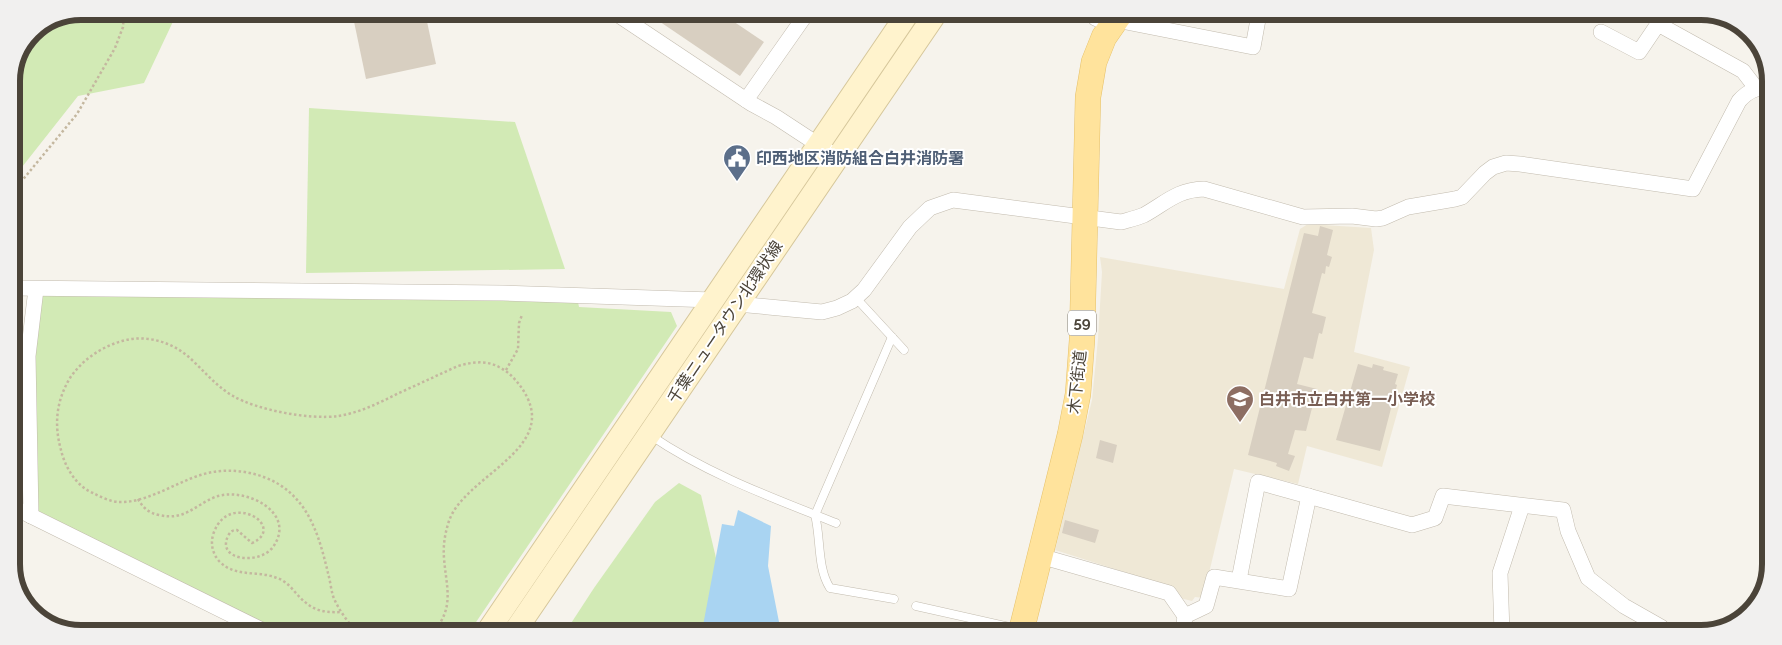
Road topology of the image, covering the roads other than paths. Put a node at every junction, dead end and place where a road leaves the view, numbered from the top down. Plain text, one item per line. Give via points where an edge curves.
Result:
1 (626, 20) edge
2 (801, 20) edge
3 (902, 20) edge
4 (931, 20) edge
5 (1109, 20) edge
6 (1120, 20) edge
7 (1258, 20) edge
8 (1601, 32) dead end
9 (1762, 86) edge
10 (1762, 87) edge
11 (746, 100) junction
12 (818, 145) junction
13 (837, 157) junction
14 (1085, 218) junction
15 (20, 288) edge
16 (36, 288) junction
17 (856, 298) junction
18 (713, 300) junction
19 (737, 304) junction
20 (892, 337) junction
21 (904, 350) dead end
22 (649, 434) junction
23 (1310, 496) junction
24 (1522, 506) junction
25 (20, 510) edge
26 (815, 515) junction
27 (31, 516) junction
28 (836, 524) dead end
29 (1040, 556) junction
30 (1238, 580) junction
31 (894, 599) dead end
32 (916, 606) dead end
33 (1185, 616) junction
34 (252, 625) edge
35 (492, 625) edge
36 (519, 625) edge
37 (996, 625) edge
38 (1023, 625) edge
39 (1184, 625) edge
40 (1502, 625) edge
41 (1657, 625) edge

1 - 11 street
2 - 11 street
3 - 12 main road, 千葉ニュータウン北環状線
4 - 13 main road, 千葉ニュータウン北環状線
5 - 14 main road, 木下街道 / 59 via 1094,62 1088,97
6 - 7 street via 1253,47
8 - 9 street via 1639,52 1658,24 1743,71
10 - 14 street via 1746,93 1739,101 1693,189 1506,163 1485,173 1462,196 1408,207 1376,219 1303,217 1204,189 1189,190 1143,215 1121,222
11 - 12 street
12 - 13 street
12 - 18 main road, 千葉ニュータウン北環状線
13 - 19 main road, 千葉ニュータウン北環状線
14 - 17 street via 953,200 930,208 910,227
14 - 29 main road, 木下街道 / 59 via 1078,394
15 - 16 street
16 - 18 street
16 - 27 street via 28,356
17 - 19 street via 822,312
17 - 20 lane
18 - 35 main road, 千葉ニュータウン北環状線
19 - 22 main road, 千葉ニュータウン北環状線
20 - 21 lane
20 - 26 lane
22 - 26 lane via 676,453 721,475
22 - 36 main road, 千葉ニュータウン北環状線
23 - 24 street via 1412,525 1435,518 1443,496
23 - 30 street via 1289,589
23 - 30 street via 1258,482
24 - 40 street via 1500,573
24 - 41 street via 1563,510 1568,531 1588,578 1624,606
25 - 27 street
26 - 28 lane
26 - 31 lane via 823,572 830,588
27 - 34 street
29 - 33 street via 1168,593
29 - 38 main road, 木下街道 / 59
30 - 33 street via 1214,577 1206,606
32 - 37 lane
33 - 39 street

